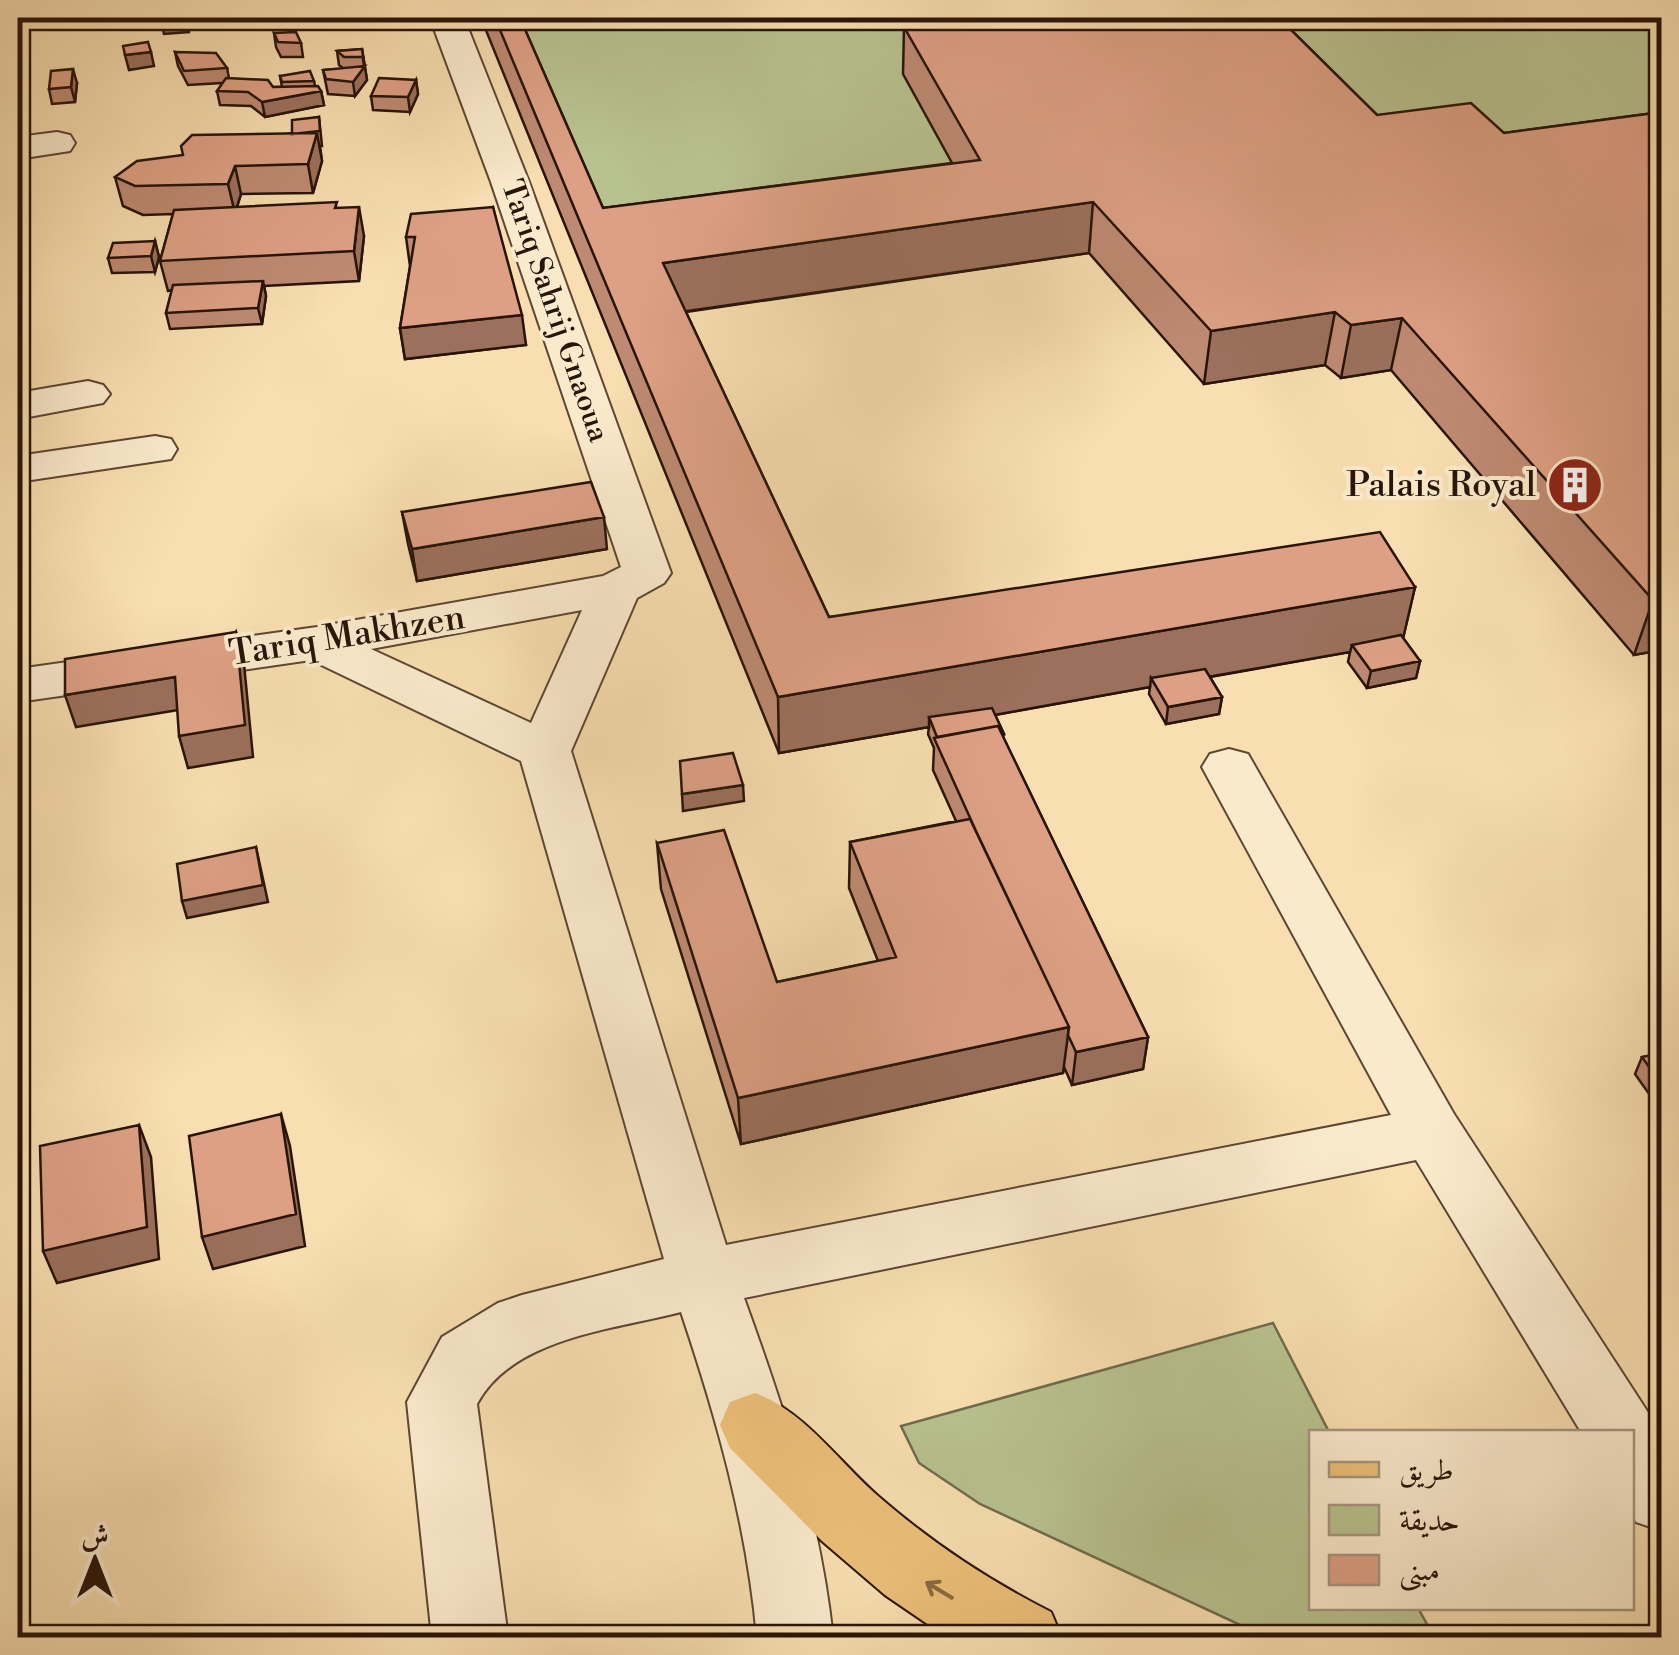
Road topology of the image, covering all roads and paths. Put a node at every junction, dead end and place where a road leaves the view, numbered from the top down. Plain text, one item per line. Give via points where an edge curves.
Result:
1 (446, 18) edge
2 (57, 142) dead end
3 (18, 148) edge
4 (88, 394) dead end
5 (18, 406) edge
6 (155, 450) dead end
7 (18, 470) edge
8 (616, 589) junction
9 (317, 642) junction
10 (18, 686) edge
11 (546, 751) junction
12 (1228, 767) dead end
13 (1432, 1132) junction
14 (703, 1278) junction
15 (755, 1425) junction
16 (1619, 1430) edge
17 (1634, 1453) edge
18 (1662, 1498) edge
19 (470, 1638) edge
20 (794, 1638) edge
21 (1024, 1638) edge

1 - 8 street, Tariq Sahrij Gnaoua via 647,574
2 - 3 street
4 - 5 street
6 - 7 street
8 - 9 street, Tariq Makhzen
8 - 11 street
9 - 10 street, Tariq Makhzen
9 - 11 street
11 - 14 street
12 - 13 street
13 - 14 street
13 - 16 street
14 - 15 street
14 - 19 street via 522,1324 466,1358 442,1402
15 - 20 street via 789,1578
21 -> 15 main road via 922,1579 861,1532
17 - 18 street

